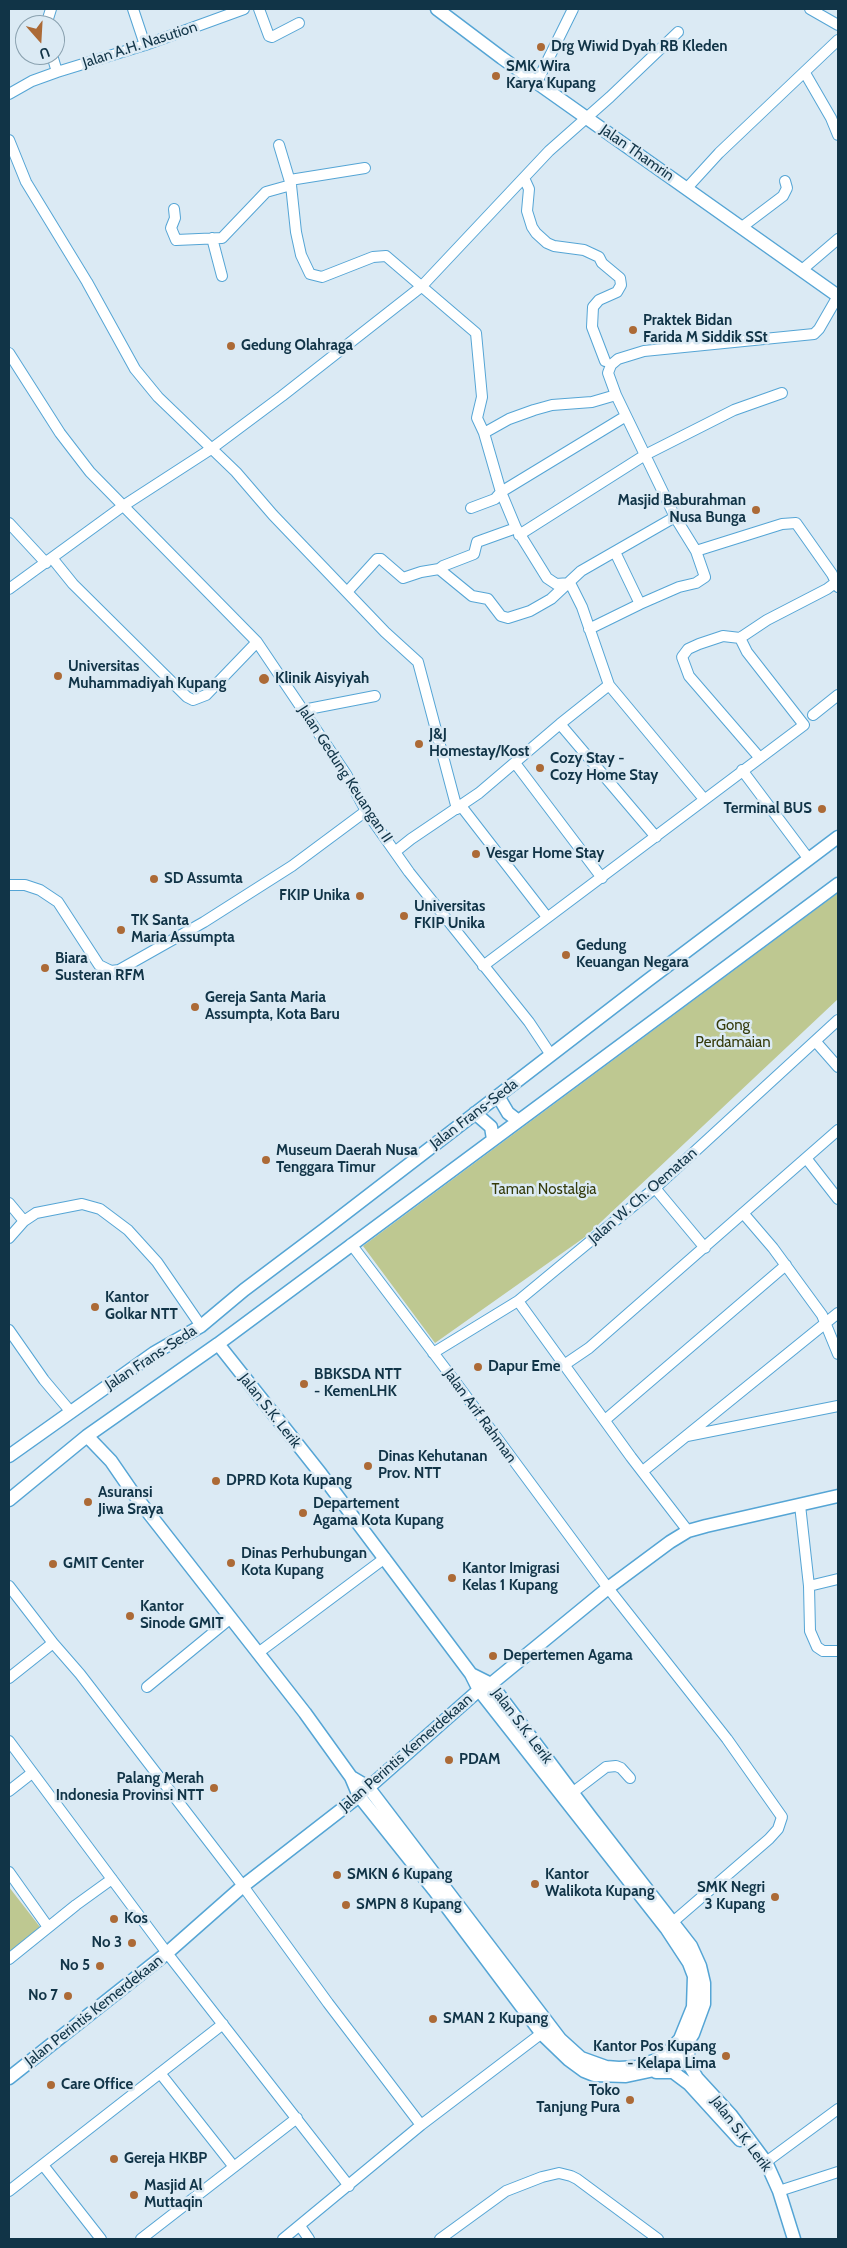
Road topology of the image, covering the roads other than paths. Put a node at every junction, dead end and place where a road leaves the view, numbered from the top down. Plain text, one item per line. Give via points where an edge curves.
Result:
1 (133, 9) edge
2 (244, 9) edge
3 (259, 9) edge
4 (437, 9) edge
5 (573, 9) edge
6 (810, 9) edge
7 (299, 23) dead end
8 (838, 26) edge
9 (678, 32) dead end
10 (838, 40) edge
11 (145, 44) junction
12 (55, 65) edge
13 (57, 72) junction
14 (805, 73) junction
15 (537, 82) junction
16 (9, 94) edge
17 (586, 118) junction
18 (838, 135) edge
19 (9, 140) edge
20 (279, 144) dead end
21 (365, 168) dead end
22 (524, 178) junction
23 (785, 181) dead end
24 (290, 182) junction
25 (687, 188) junction
26 (174, 209) dead end
27 (742, 227) junction
28 (212, 238) junction
29 (838, 239) edge
30 (803, 269) junction
31 (222, 276) dead end
32 (421, 287) junction
33 (838, 296) edge
34 (9, 353) edge
35 (605, 361) dead end
36 (782, 393) dead end
37 (616, 395) junction
38 (626, 416) junction
39 (484, 433) junction
40 (211, 449) junction
41 (645, 455) junction
42 (501, 492) junction
43 (123, 506) junction
44 (471, 508) dead end
45 (675, 517) junction
46 (9, 523) edge
47 (518, 531) junction
48 (696, 551) junction
49 (615, 552) junction
50 (49, 561) junction
51 (439, 569) junction
52 (570, 583) junction
53 (837, 585) edge
54 (9, 589) edge
55 (347, 592) junction
56 (640, 604) junction
57 (589, 629) junction
58 (740, 638) junction
59 (257, 642) junction
60 (609, 686) junction
61 (838, 695) edge
62 (375, 696) dead end
63 (303, 710) junction
64 (813, 715) dead end
65 (560, 724) junction
66 (759, 757) junction
67 (515, 763) junction
68 (742, 770) junction
69 (704, 799) junction
70 (459, 807) junction
71 (366, 811) junction
72 (656, 837) junction
73 (838, 837) edge
74 (396, 851) junction
75 (808, 858) junction
76 (602, 878) junction
77 (838, 884) edge
78 (9, 885) edge
79 (547, 917) junction
80 (483, 966) junction
81 (838, 1020) edge
82 (816, 1042) junction
83 (550, 1055) junction
84 (838, 1067) edge
85 (498, 1096) junction
86 (475, 1113) junction
87 (517, 1120) junction
88 (838, 1130) edge
89 (493, 1139) junction
90 (806, 1158) junction
91 (655, 1188) junction
92 (838, 1199) edge
93 (9, 1203) edge
94 (743, 1213) junction
95 (24, 1221) junction
96 (9, 1238) edge
97 (351, 1244) junction
98 (705, 1248) junction
99 (786, 1265) junction
100 (518, 1301) junction
101 (838, 1313) edge
102 (826, 1322) junction
103 (201, 1326) junction
104 (9, 1330) edge
105 (218, 1344) junction
106 (433, 1353) junction
107 (838, 1354) edge
108 (564, 1365) junction
109 (838, 1406) edge
110 (71, 1412) junction
111 (605, 1420) junction
112 (87, 1436) junction
113 (685, 1436) junction
114 (9, 1456) edge
115 (643, 1472) junction
116 (838, 1496) edge
117 (9, 1500) edge
118 (800, 1504) junction
119 (688, 1531) junction
120 (385, 1558) junction
121 (838, 1579) edge
122 (9, 1586) edge
123 (809, 1586) junction
124 (608, 1588) junction
125 (231, 1618) junction
126 (53, 1643) junction
127 (838, 1651) edge
128 (258, 1653) junction
129 (9, 1678) edge
130 (147, 1687) dead end
131 (485, 1687) junction
132 (9, 1742) edge
133 (32, 1773) junction
134 (630, 1778) dead end
135 (9, 1791) edge
136 (363, 1792) junction
137 (572, 1793) junction
138 (9, 1872) edge
139 (112, 1879) junction
140 (243, 1886) junction
141 (670, 1925) junction
142 (48, 1927) junction
143 (167, 1953) junction
144 (9, 1959) edge
145 (223, 2024) junction
146 (546, 2030) junction
147 (693, 2034) junction
148 (160, 2073) junction
149 (644, 2073) junction
150 (9, 2078) edge
151 (838, 2109) edge
152 (296, 2118) junction
153 (421, 2125) junction
154 (766, 2162) junction
155 (43, 2164) junction
156 (234, 2167) junction
157 (838, 2172) edge
158 (349, 2186) junction
159 (9, 2191) edge
160 (779, 2191) junction
161 (300, 2226) junction
162 (101, 2239) edge
163 (141, 2239) edge
164 (283, 2239) edge
165 (309, 2239) edge
166 (440, 2239) edge
167 (658, 2239) edge
168 (786, 2239) edge
169 (794, 2239) edge

1 - 11 street
2 - 11 street, Jalan A.H. Nasution
3 - 7 street via 269,36
4 - 15 main road, Jalan Thamrin
5 - 15 street
6 - 8 street
9 - 17 street
10 - 14 street
11 - 13 street, Jalan A.H. Nasution
12 - 13 street
13 - 16 street, Jalan A.H. Nasution
14 - 18 street
14 - 25 street
15 - 17 main road, Jalan Thamrin
17 - 22 street
17 - 25 main road, Jalan Thamrin
19 - 40 street via 26,182 135,369 158,397
20 - 24 street
21 - 24 street
22 - 32 street
22 - 35 street via 529,189 527,211 536,233 554,246 584,250 598,257 620,278 617,292 599,300 592,310 592,327
23 - 27 street via 787,188 783,196
24 - 28 street via 266,192 227,234 222,238
24 - 32 street via 296,232 303,261 310,274 322,277 373,257 386,256
25 - 27 main road, Jalan Thamrin
26 - 28 street via 174,239
27 - 30 main road, Jalan Thamrin
28 - 31 street
29 - 30 street
30 - 33 main road, Jalan Thamrin
32 - 39 street via 477,335 482,397 477,418
32 - 40 street
33 - 37 street via 814,334 671,347 644,351 618,360 608,373
34 - 43 street, Jalan Gedung Keuangan II via 60,433 90,472
36 - 41 street via 734,410
37 - 38 street
37 - 39 street via 592,402 534,410
38 - 41 street
38 - 42 street
39 - 42 street
40 - 43 street
40 - 55 street
41 - 45 street
41 - 47 street
42 - 44 street via 495,499
42 - 47 street
43 - 50 street
43 - 59 street, Jalan Gedung Keuangan II
45 - 48 street
45 - 49 street
46 - 50 street
47 - 51 street via 477,542 474,554
47 - 52 street via 547,578 556,584
48 - 53 street via 773,526 796,523
48 - 56 street via 704,578
49 - 52 street via 581,571
49 - 56 street
50 - 54 street
50 - 59 street via 186,697 193,700 206,695
51 - 52 street via 472,596 488,599 501,616 508,618 530,611
51 - 55 street via 401,578 378,559
52 - 57 street
53 - 58 street via 767,620
55 - 70 street via 418,662
56 - 57 street
57 - 60 street
58 - 66 street via 747,652 804,725
58 - 66 street via 723,636 688,649 682,657 689,676
59 - 63 street, Jalan Gedung Keuangan II
60 - 65 street
60 - 69 street
61 - 64 street
62 - 63 street
63 - 71 street, Jalan Gedung Keuangan II via 346,774
65 - 67 street
65 - 72 street
66 - 68 street
67 - 70 street
67 - 76 street
68 - 69 street
68 - 75 street
69 - 72 street
70 - 74 street
70 - 79 street
71 - 74 street, Jalan Gedung Keuangan II
71 - 78 street via 292,866 204,922 118,970 109,971 99,965 58,902 25,885
72 - 76 street
73 - 75 main road, Jalan Frans-Seda
74 - 80 street, Jalan Gedung Keuangan II
75 - 83 main road, Jalan Frans-Seda
76 - 79 street
77 - 87 main road, Jalan Frans-Seda
79 - 80 street
80 - 83 street, Jalan Gedung Keuangan II via 529,1022
81 - 82 street, Jalan W. Ch. Oematan
82 - 84 street
82 - 91 street, Jalan W. Ch. Oematan
83 - 85 main road, Jalan Frans-Seda
85 - 86 main road, Jalan Frans-Seda
85 - 87 main road via 508,1113
86 - 89 main road via 491,1128
86 - 103 main road, Jalan Frans-Seda
87 - 89 main road, Jalan Frans-Seda
88 - 90 street
89 - 97 main road, Jalan Frans-Seda
90 - 92 street
90 - 94 street
91 - 98 street
91 - 100 street, Jalan W. Ch. Oematan
93 - 95 street
94 - 98 street
94 - 99 street
95 - 96 street
95 - 103 street via 36,1213 71,1205 100,1209 128,1230 158,1262
97 - 105 main road, Jalan Frans-Seda
97 - 106 street, Jalan Arif Rahman
98 - 108 street via 589,1348
99 - 102 street
99 - 111 street
100 - 106 street, Jalan W. Ch. Oematan
100 - 108 street
101 - 102 street
102 - 107 street
102 - 113 street
103 - 110 main road, Jalan Frans-Seda via 154,1353
104 - 110 street
105 - 112 main road, Jalan Frans-Seda
105 - 120 main road, Jalan S.K. Lerik
106 - 124 street, Jalan Arif Rahman
108 - 111 street
109 - 113 street
110 - 114 main road, Jalan Frans-Seda
111 - 115 street
112 - 117 main road, Jalan Frans-Seda
112 - 125 main road via 111,1461
113 - 115 street
115 - 119 street
116 - 118 main road, Jalan Perintis Kemerdekaan
118 - 119 main road, Jalan Perintis Kemerdekaan
118 - 123 street
119 - 124 main road, Jalan Perintis Kemerdekaan
120 - 128 street
120 - 131 main road, Jalan S.K. Lerik via 471,1674
121 - 123 street
122 - 126 street
123 - 127 street via 813,1641 823,1651
124 - 131 main road, Jalan Perintis Kemerdekaan
124 - 141 street, Jalan Arif Rahman via 699,1703 782,1817 769,1839
125 - 128 main road
125 - 130 street
126 - 129 street
126 - 140 street
128 - 136 main road, Jalan S.K. Lerik
131 - 136 main road, Jalan Perintis Kemerdekaan
131 - 137 main road, Jalan S.K. Lerik
131 - 141 main road
132 - 133 street
133 - 135 street
133 - 139 street
134 - 137 street via 621,1768 611,1765
136 - 140 main road, Jalan Perintis Kemerdekaan
136 - 146 main road, Jalan S.K. Lerik
137 - 141 main road, Jalan S.K. Lerik
138 - 142 street
139 - 142 street
139 - 143 street
140 - 143 main road, Jalan Perintis Kemerdekaan
140 - 153 street
141 - 146 main road via 694,1976 694,1994 687,2024 680,2039 666,2054 637,2066 606,2067 581,2058
141 - 147 main road, Jalan S.K. Lerik via 691,1946 704,1983 704,2004
142 - 144 street
143 - 145 street
143 - 150 main road, Jalan Perintis Kemerdekaan
145 - 148 street
145 - 152 street
146 - 149 main road, Jalan S.K. Lerik via 568,2060 584,2071 606,2076
146 - 153 street
147 - 149 main road, Jalan S.K. Lerik via 675,2060
147 - 154 main road, Jalan S.K. Lerik via 687,2061 697,2078 731,2115
148 - 155 street
148 - 156 street
149 - 168 main road, Jalan S.K. Lerik via 673,2072 689,2084 735,2133 760,2168 774,2198
151 - 154 street
152 - 156 street
152 - 158 street
153 - 158 street
154 - 160 main road, Jalan S.K. Lerik
155 - 159 street
155 - 162 street
156 - 163 street
157 - 160 street
158 - 161 street
160 - 169 main road, Jalan S.K. Lerik
161 - 164 street
161 - 165 street
166 - 167 street via 506,2191 559,2173 577,2179

